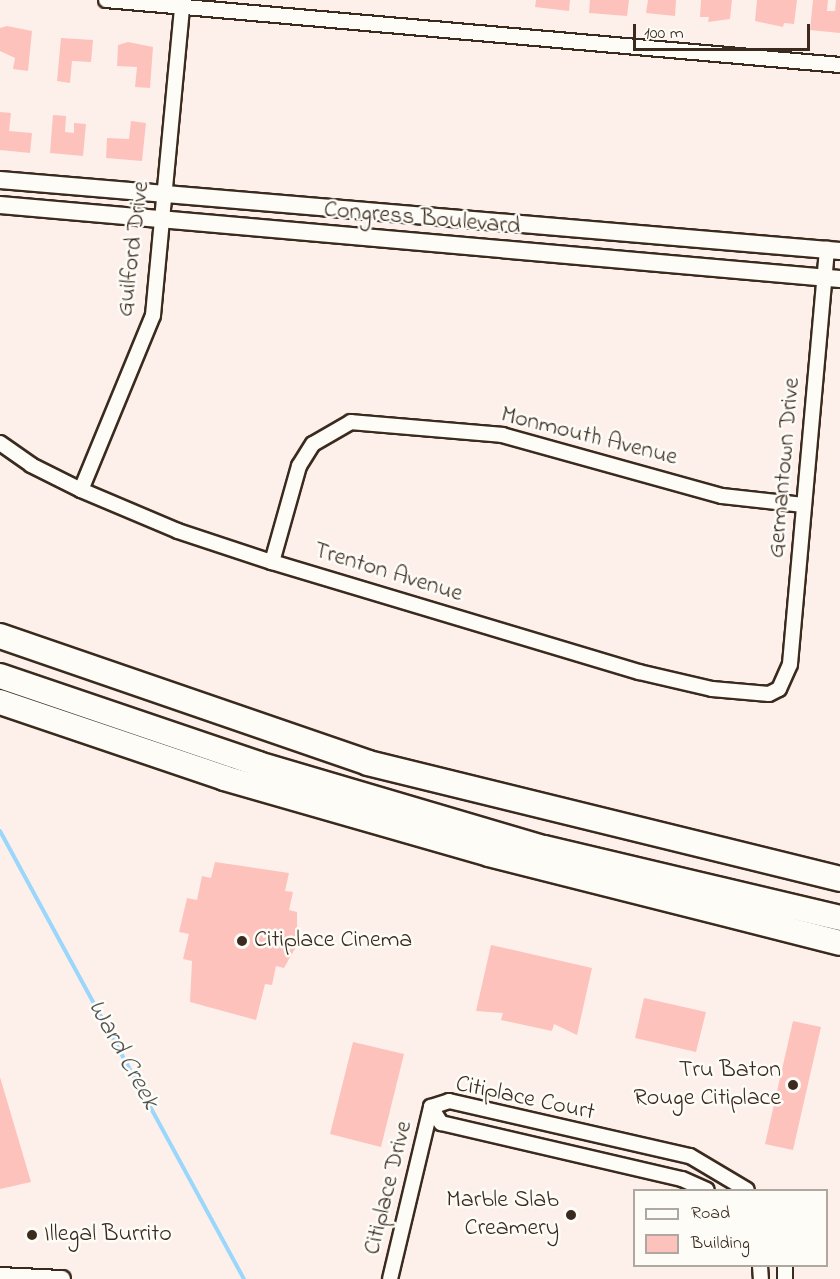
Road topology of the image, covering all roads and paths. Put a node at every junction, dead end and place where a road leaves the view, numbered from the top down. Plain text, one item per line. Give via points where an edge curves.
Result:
1 (106, 0) edge
2 (182, 3) edge
3 (840, 65) edge
4 (0, 180) edge
5 (164, 194) junction
6 (0, 205) edge
7 (384, 212) junction
8 (162, 219) junction
9 (606, 232) junction
10 (382, 240) junction
11 (833, 250) edge
12 (604, 258) junction
13 (832, 278) edge
14 (0, 443) edge
15 (81, 490) junction
16 (804, 505) junction
17 (272, 562) junction
18 (0, 636) edge
19 (0, 676) edge
20 (779, 689) joint
21 (7, 704) edge
22 (840, 879) edge
23 (840, 918) edge
24 (840, 943) edge
25 (431, 1107) junction
26 (566, 1130) junction
27 (560, 1153) junction
28 (700, 1161) junction
29 (691, 1183) junction
30 (703, 1189) edge
31 (744, 1189) edge
32 (0, 1276) edge
33 (62, 1279) edge
34 (390, 1279) edge

1 - 2 street
2 - 3 street
2 - 5 street, Guilford Drive
4 - 5 street, Congress Boulevard
5 - 7 street, Congress Boulevard
5 - 8 street, Guilford Drive
6 - 8 street, Congress Boulevard
7 - 9 street, Congress Boulevard
7 - 10 street
8 - 10 street, Congress Boulevard
8 - 15 street, Guilford Drive via 153,315
9 - 11 street, Congress Boulevard
9 - 12 street
10 - 12 street, Congress Boulevard
11 - 13 street, Germantown Drive
12 - 13 street, Congress Boulevard
13 - 16 street, Germantown Drive
14 - 15 street, Trenton Avenue via 31,465
15 - 17 street, Trenton Avenue via 178,531
16 - 17 street, Monmouth Avenue via 722,496 502,435 351,422 313,444 299,466
16 - 20 street, Germantown Drive via 790,664
17 - 20 street, Trenton Avenue via 639,672 754,695
18 - 22 highway via 368,763
19 - 23 highway via 258,764 544,848
21 - 24 highway via 224,778 477,850
25 - 26 street, Citiplace Court via 448,1101
25 - 27 street, Citiplace Court via 441,1123
25 - 34 street, Citiplace Drive
26 - 27 street
26 - 28 street, Citiplace Court
27 - 29 street, Citiplace Court
28 - 29 street
28 - 31 street, Citiplace Court
29 - 30 street, Citiplace Court
32 - 33 street

